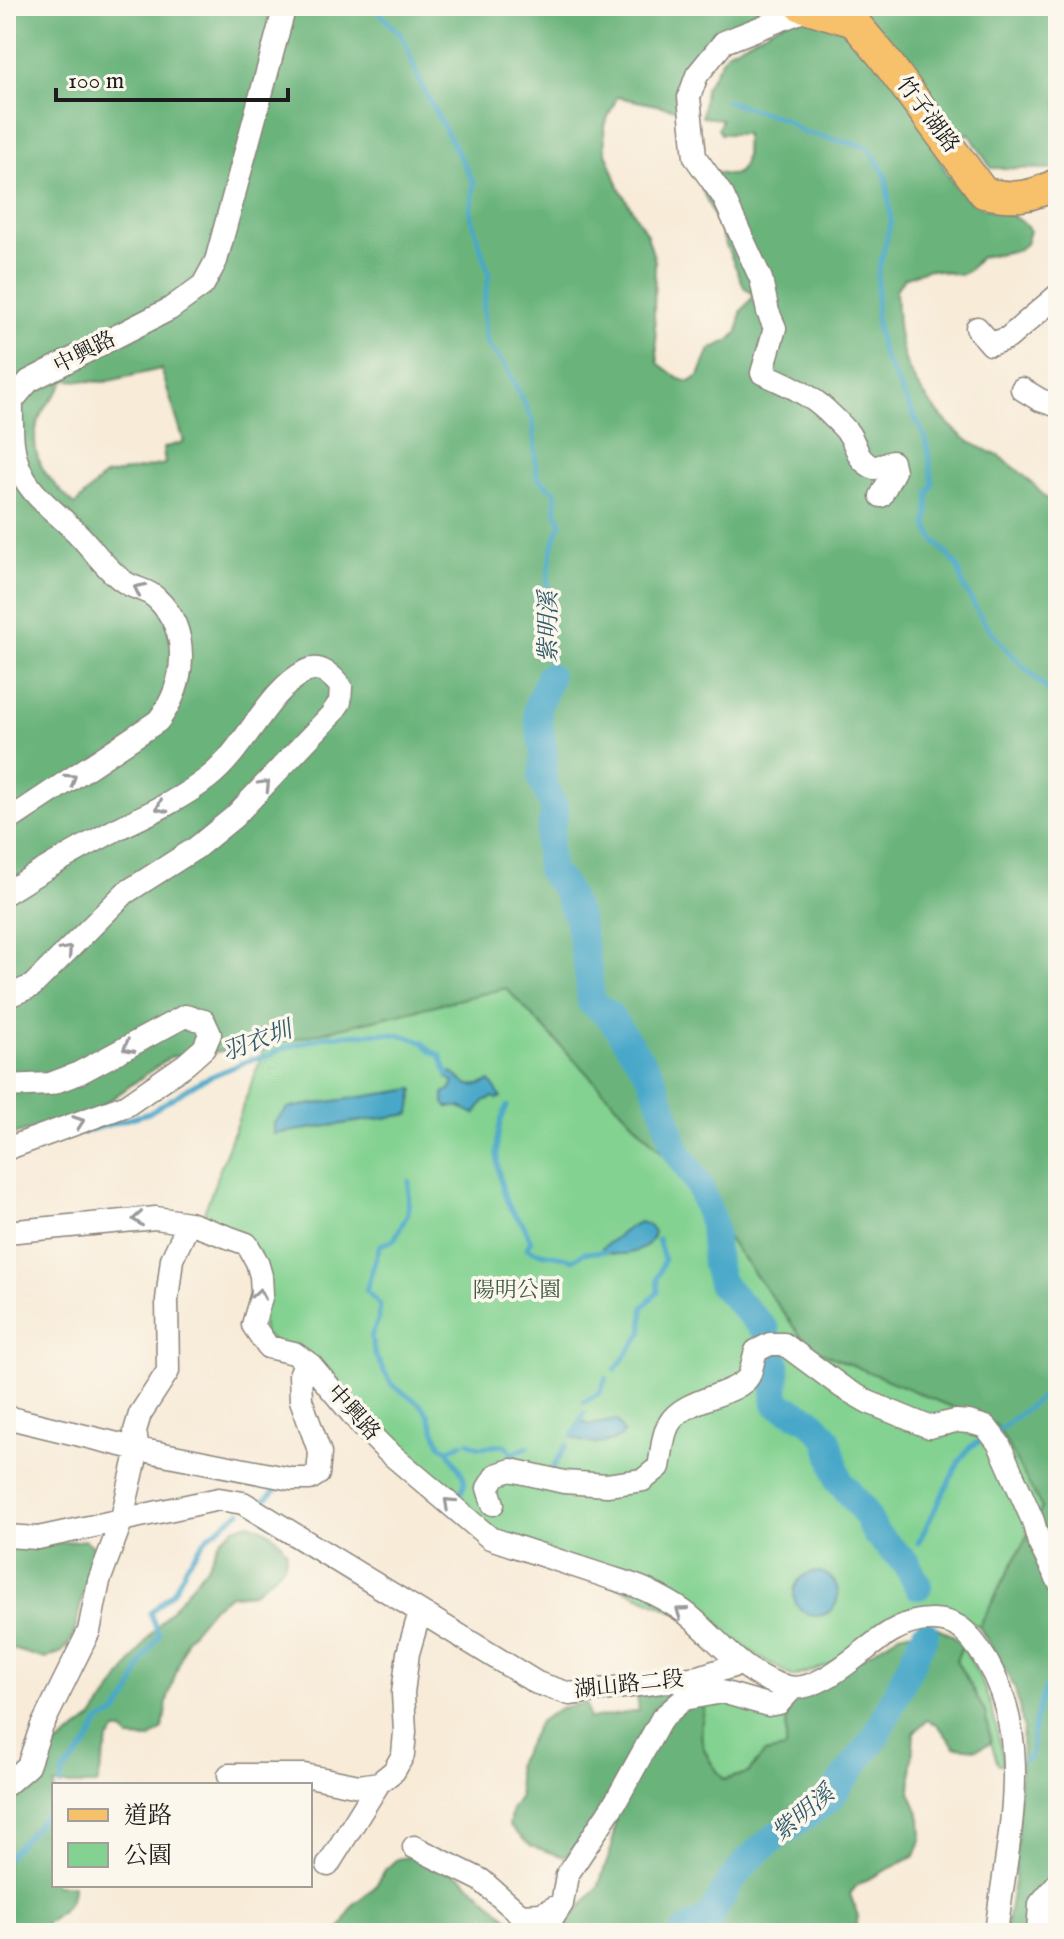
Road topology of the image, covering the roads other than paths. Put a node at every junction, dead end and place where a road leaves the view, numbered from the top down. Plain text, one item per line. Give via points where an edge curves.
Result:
1 (285, 6) edge
2 (804, 7) edge
3 (1058, 183) edge
4 (1058, 295) edge
5 (977, 328) dead end
6 (1022, 389) dead end
7 (1058, 406) edge
8 (881, 496) dead end
9 (6, 822) edge
10 (6, 893) edge
11 (6, 997) edge
12 (6, 1086) edge
13 (6, 1149) edge
14 (189, 1223) junction
15 (6, 1232) edge
16 (306, 1361) junction
17 (6, 1417) edge
18 (138, 1449) junction
19 (493, 1504) dead end
20 (121, 1522) junction
21 (6, 1536) edge
22 (1058, 1580) edge
23 (420, 1612) junction
24 (739, 1664) junction
25 (793, 1688) junction
26 (229, 1775) dead end
27 (379, 1783) junction
28 (6, 1785) edge
29 (414, 1847) dead end
30 (328, 1865) dead end
31 (1058, 1883) edge
32 (562, 1904) junction
33 (543, 1933) edge
34 (996, 1933) edge
35 (1038, 1933) edge

9 -> 1 street, 中興路 via 158,721 171,704 182,668 178,630 157,598 123,581 23,475 12,443 12,401 29,381 170,309 203,285 216,261
2 - 3 main road, 竹子湖路 via 854,22 984,193 1012,198
2 - 8 street via 724,42 697,75 689,97 695,157 723,196 761,279 775,328 762,373 802,391 826,410 850,436 863,463 874,468 892,462 894,471
4 - 5 street via 1008,338 991,344
6 - 7 street
11 -> 10 street via 32,986 125,893 234,817 331,715 340,702 341,687 333,676 309,669 283,686 249,734 187,794 56,861
13 -> 12 street via 127,1105 186,1064 204,1048 210,1034 204,1021 185,1016 79,1073 50,1084
14 -> 15 street, 中興路 via 156,1218
16 -> 14 street, 中興路 via 268,1347 253,1325 261,1276 247,1244
14 - 18 street via 172,1259 168,1371 140,1414 135,1431
16 - 18 street via 300,1375 301,1400 320,1453 318,1474 310,1479
24 -> 16 street, 中興路 via 686,1613 649,1591 490,1538 386,1450
17 - 18 street
18 - 20 street
19 - 22 street via 488,1488 496,1475 511,1470 564,1482 607,1485 643,1480 659,1467 674,1418 740,1386 756,1351 784,1344 868,1402 929,1427 969,1422 993,1436
20 - 21 street, 湖山路二段 via 38,1538
20 - 23 street, 湖山路二段 via 219,1499 243,1503
20 - 28 street via 99,1581 89,1631 28,1766
23 - 24 street, 湖山路二段 via 537,1683 570,1694 699,1677
23 - 27 street via 403,1693 403,1755
24 - 25 street
25 - 32 street via 779,1703 768,1705 722,1692 684,1699 662,1718 567,1875
25 - 34 street via 850,1663 894,1629 925,1620 962,1627 992,1667 1009,1716 1016,1767
26 - 27 street via 304,1775 359,1786
27 - 30 street
29 - 32 street via 481,1880 521,1915 541,1914
31 - 35 street via 1040,1904
32 - 33 street

